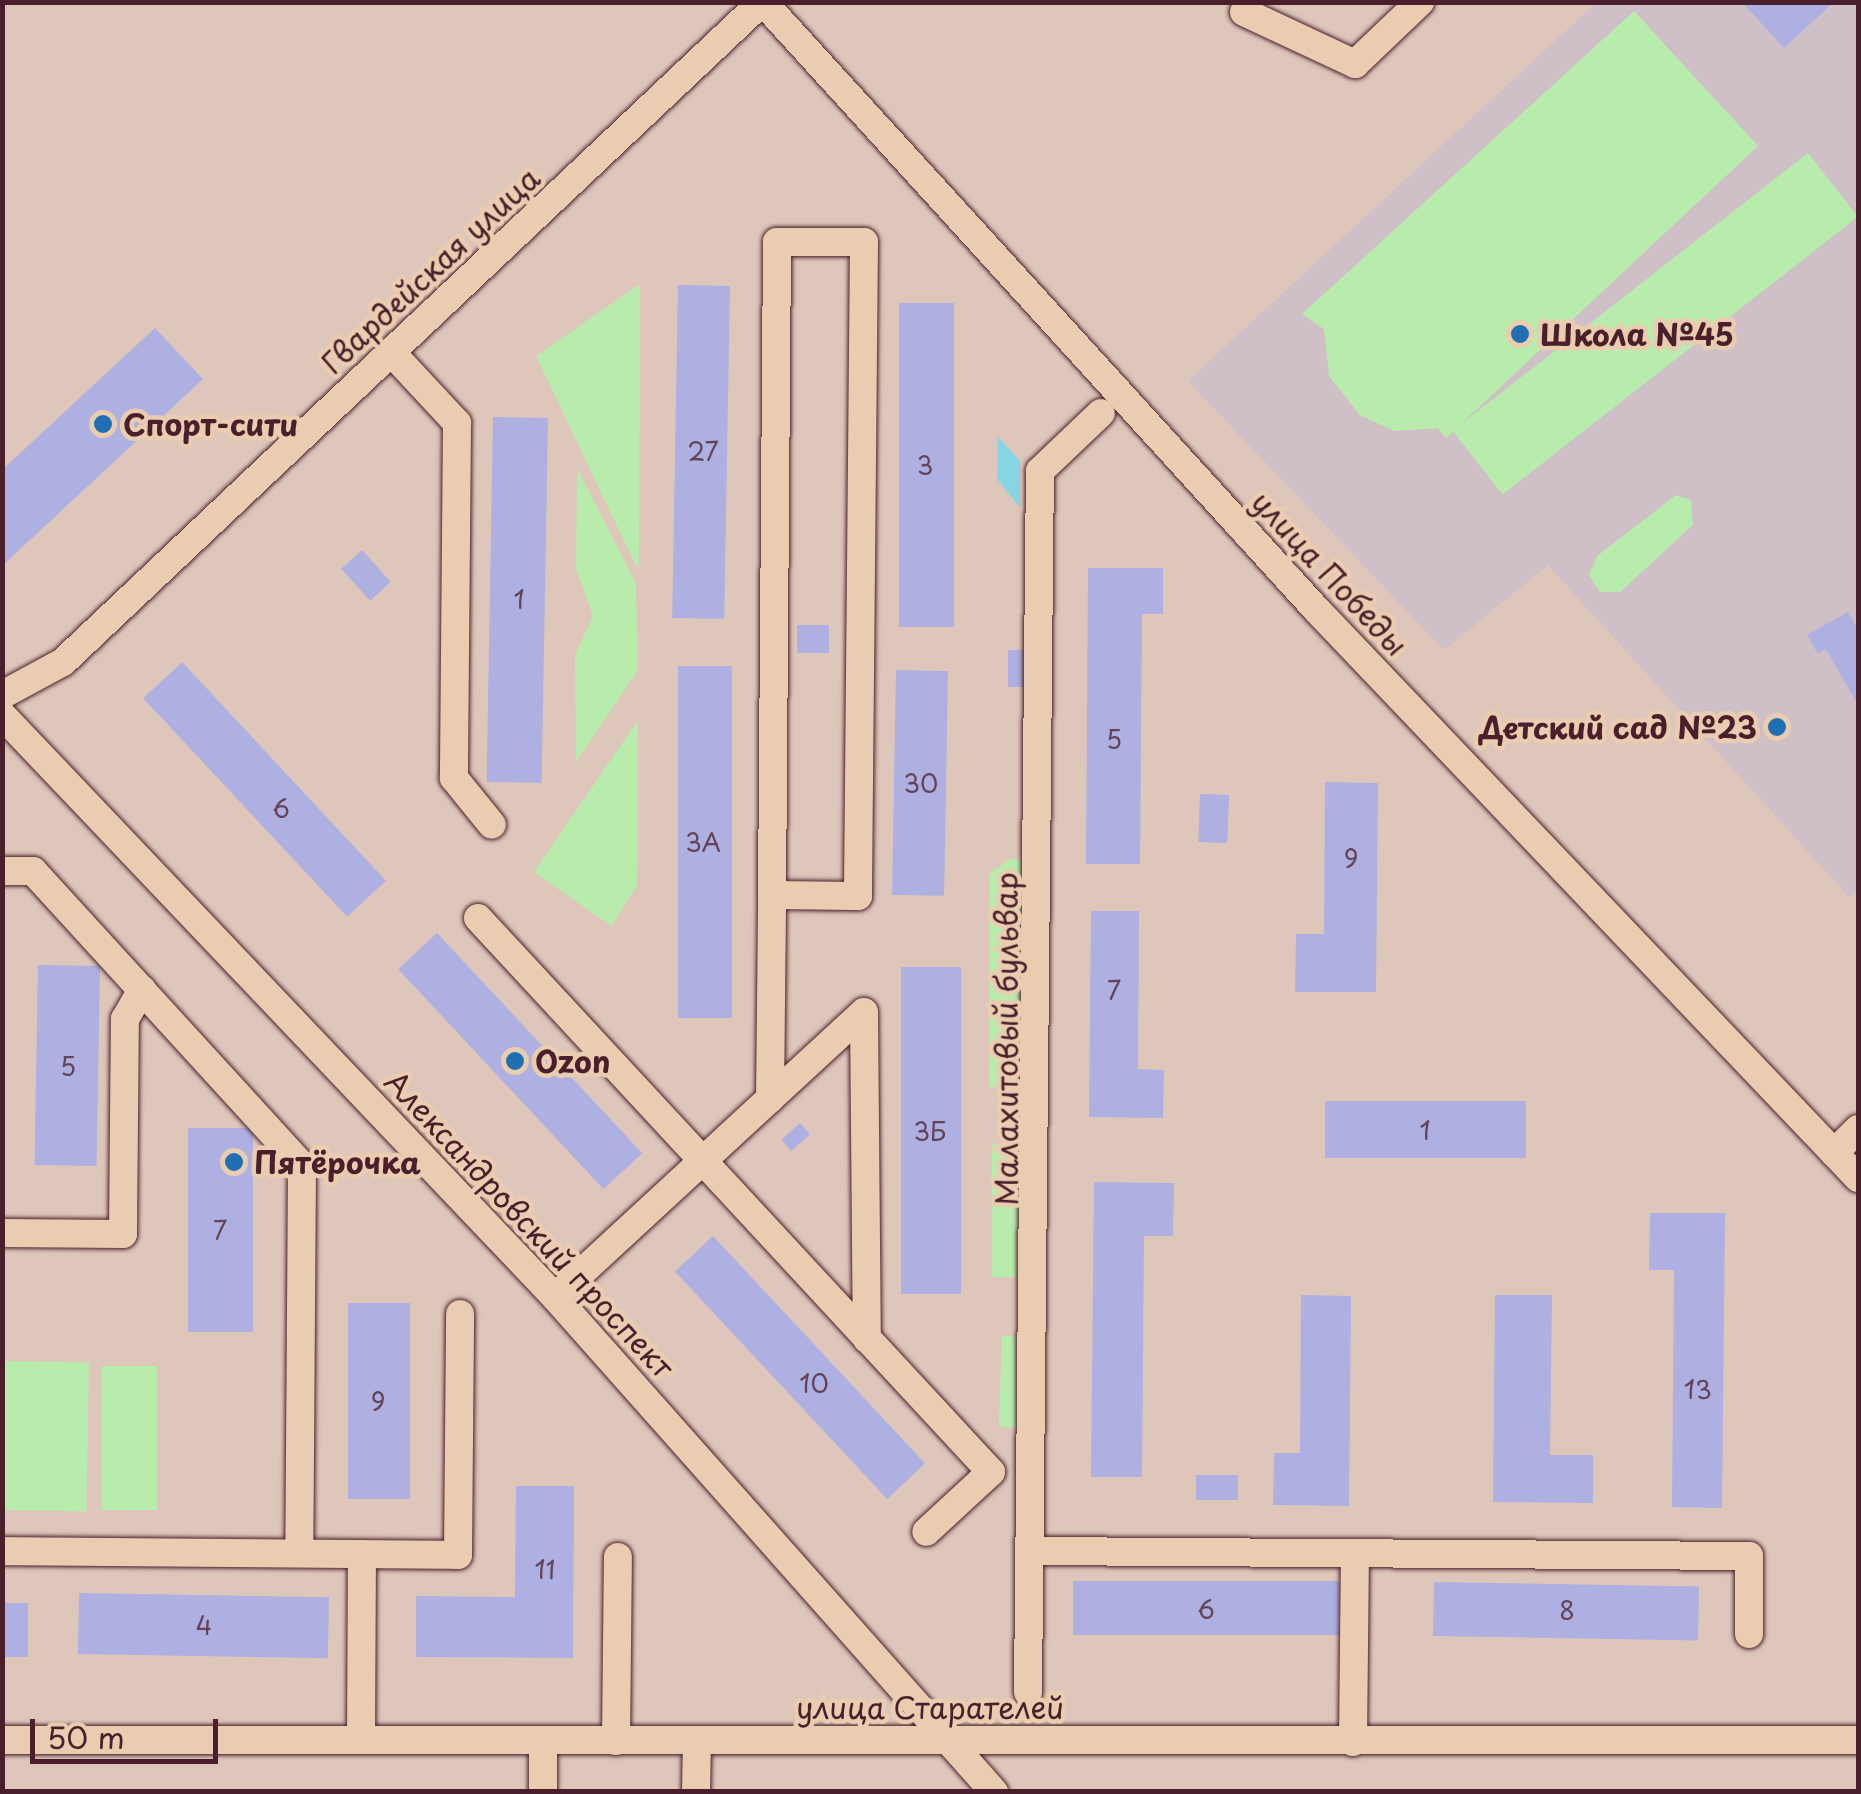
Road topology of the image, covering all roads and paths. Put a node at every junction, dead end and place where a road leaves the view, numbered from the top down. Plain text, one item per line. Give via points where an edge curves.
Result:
1 (763, 2) edge
2 (1420, 2) edge
3 (1244, 12) dead end
4 (391, 352) junction
5 (1101, 413) dead end
6 (2, 695) edge
7 (2, 715) edge
8 (492, 826) dead end
9 (2, 871) edge
10 (772, 895) junction
11 (478, 918) dead end
12 (142, 990) junction
13 (770, 1099) junction
14 (1858, 1130) edge
15 (1834, 1153) junction
16 (702, 1161) junction
17 (1858, 1178) edge
18 (2, 1233) edge
19 (555, 1297) junction
20 (460, 1314) dead end
21 (867, 1339) junction
22 (926, 1532) dead end
23 (2, 1551) edge
24 (1034, 1551) junction
25 (299, 1553) junction
26 (1355, 1553) junction
27 (362, 1554) junction
28 (618, 1557) dead end
29 (1748, 1634) dead end
30 (1028, 1692) dead end
31 (954, 1738) junction
32 (2, 1740) edge
33 (360, 1740) junction
34 (1858, 1740) edge
35 (543, 1741) junction
36 (616, 1741) junction
37 (697, 1741) junction
38 (1354, 1742) junction
39 (542, 1792) edge
40 (696, 1792) edge
41 (994, 1792) edge

1 - 4 street, Гвардейская улица
1 - 15 street, улица Победы via 1316,609
2 - 3 street via 1354,64
4 - 6 street, Гвардейская улица via 63,662
4 - 8 street via 457,423 454,778
5 - 24 street, Малахитовый бульвар via 1040,471
7 - 19 street, Александровский проспект
9 - 12 street via 33,871
10 - 10 street via 858,896 864,242 777,242
10 - 13 street
11 - 16 street
12 - 18 street via 125,1019 123,1234
12 - 25 street via 302,1166
13 - 16 street
13 - 21 street via 864,1012
14 - 15 street
15 - 17 street, улица Победы
16 - 19 street
16 - 21 street
19 - 31 street, Александровский проспект
20 - 27 street via 458,1555
21 - 22 street via 991,1472
23 - 25 street
24 - 26 street
24 - 30 street, Малахитовый бульвар
25 - 27 street
26 - 29 street via 1749,1556
26 - 38 street
27 - 33 street
28 - 36 street
31 - 37 street, улица Старателей
31 - 38 street, улица Старателей
31 - 41 street, Александровский проспект
32 - 33 street, улица Старателей
33 - 35 street, улица Старателей
34 - 38 street, улица Старателей
35 - 36 street, улица Старателей
35 - 39 street
36 - 37 street, улица Старателей
37 - 40 street

